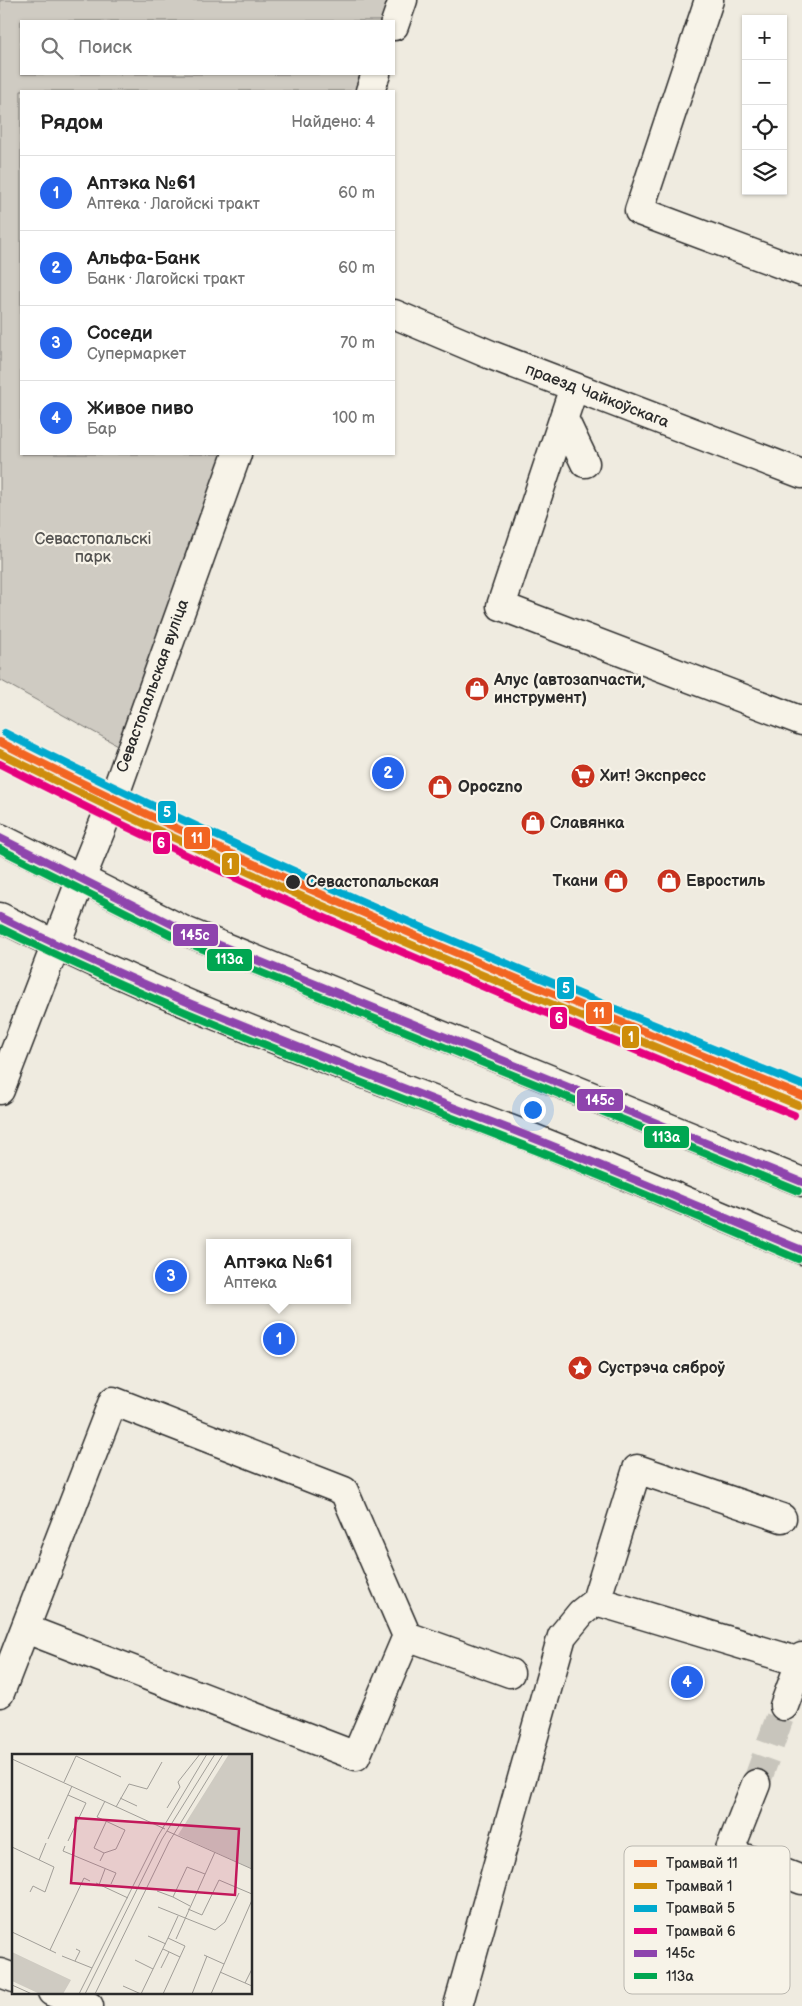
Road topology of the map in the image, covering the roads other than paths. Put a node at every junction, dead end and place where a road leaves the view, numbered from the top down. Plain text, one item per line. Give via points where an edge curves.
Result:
1 (403, 0) edge
2 (709, 0) edge
3 (395, 23) edge
4 (376, 75) edge
5 (370, 90) edge
6 (802, 272) edge
7 (395, 314) edge
8 (574, 386) junction
9 (564, 418) junction
10 (237, 455) edge
11 (585, 463) dead end
12 (802, 474) edge
13 (802, 721) edge
14 (0, 838) edge
15 (81, 879) junction
16 (0, 918) edge
17 (56, 946) junction
18 (0, 1090) edge
19 (802, 1182) edge
20 (802, 1250) edge
21 (782, 1518) dead end
22 (596, 1601) junction
23 (26, 1629) junction
24 (407, 1636) junction
25 (801, 1660) edge
26 (510, 1673) dead end
27 (0, 1693) edge
28 (784, 1706) tunnel mouth
29 (756, 1784) tunnel mouth
30 (731, 1846) edge
31 (790, 1875) edge
32 (802, 1880) edge
33 (0, 1972) edge
34 (12, 1977) edge
35 (57, 1994) edge
36 (89, 2006) edge
37 (458, 2006) edge

1 - 3 main road
2 - 6 main road via 639,211
4 - 5 main road
7 - 8 main road, праезд Чайкоўскага
8 - 9 main road
8 - 12 main road, праезд Чайкоўскага
9 - 11 main road
9 - 13 main road via 501,606
10 - 15 main road, Севастопальская вуліца via 116,791
14 - 15 main road
15 - 17 main road, Севастопальская вуліца
15 - 19 main road via 185,931
16 - 17 main road
17 - 18 main road, Севастопальская вуліца
17 - 20 main road via 159,992 523,1134
21 - 22 main road via 637,1469
22 - 25 main road
22 - 37 main road via 562,1636
23 - 24 main road via 356,1756
23 - 24 main road via 113,1401 344,1491
23 - 27 main road
24 - 26 main road
25 - 28 main road
29 - 30 main road
31 - 32 main road
33 - 34 main road
35 - 36 main road

